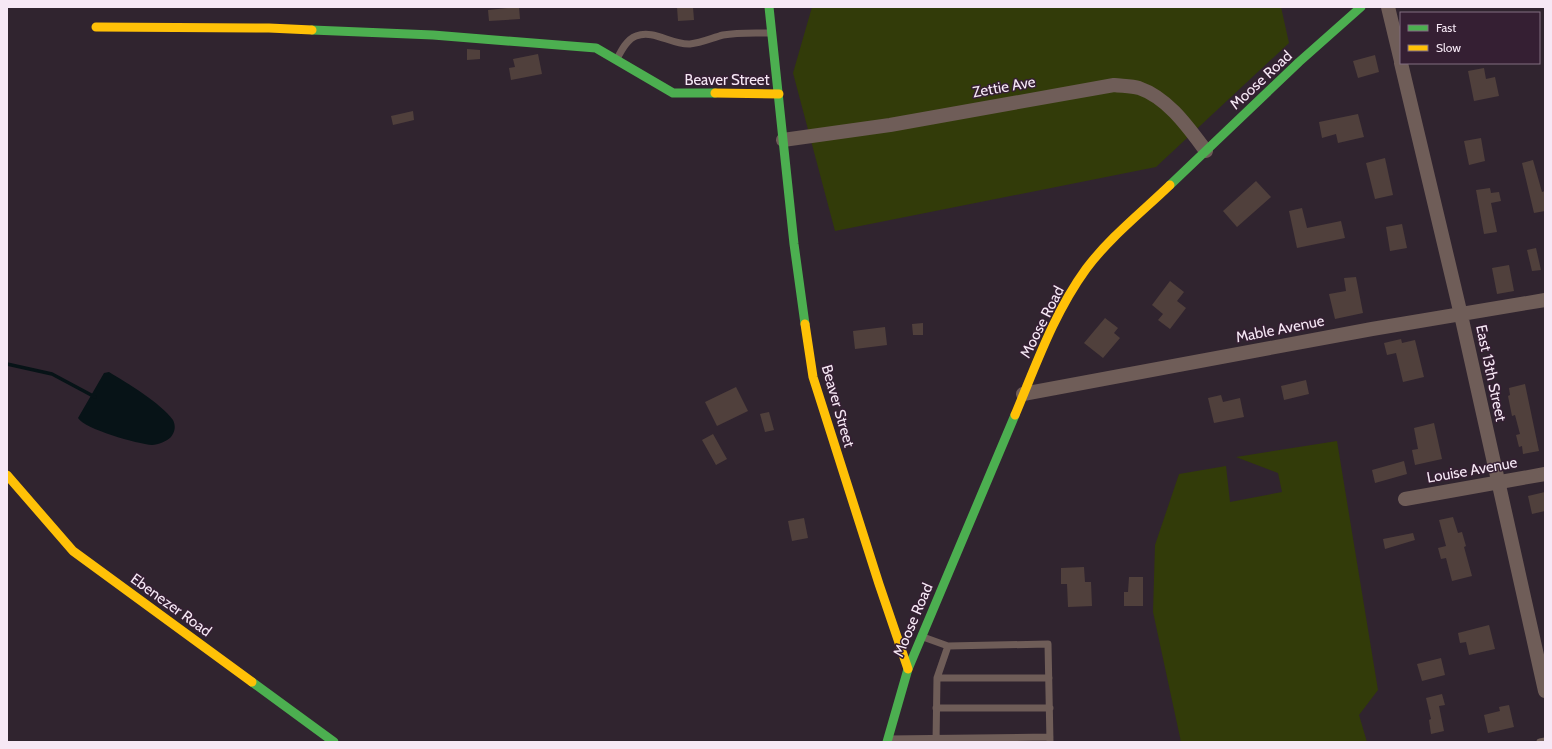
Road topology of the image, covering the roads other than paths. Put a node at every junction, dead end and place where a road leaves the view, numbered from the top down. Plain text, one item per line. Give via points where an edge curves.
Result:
1 (769, 7) edge
2 (1361, 7) edge
3 (1388, 7) edge
4 (96, 27) dead end
5 (772, 34) junction
6 (1400, 58) edge
7 (617, 60) junction
8 (1401, 64) edge
9 (779, 94) junction
10 (783, 140) junction
11 (1206, 151) junction
12 (1545, 300) edge
13 (1461, 315) junction
14 (1022, 394) junction
15 (1545, 474) edge
16 (7, 475) edge
17 (1498, 484) junction
18 (1405, 499) dead end
19 (921, 637) junction
20 (948, 646) junction
21 (908, 669) junction
22 (937, 678) junction
23 (1049, 678) junction
24 (1545, 691) edge
25 (936, 708) junction
26 (1050, 708) junction
27 (887, 740) edge
28 (1050, 740) edge
29 (936, 741) edge
30 (1545, 741) edge
31 (334, 742) edge
32 (1540, 742) edge

1 - 5 street
2 - 11 street, Moose Road
3 - 6 street, East 13th Street
4 - 7 street, Beaver Street via 269,28 432,35 596,48
5 - 7 lane via 737,33 690,44 645,34 635,36 625,45
5 - 9 street
7 - 9 street, Beaver Street via 673,94
8 - 13 street, East 13th Street
9 - 10 street, Beaver Street
10 - 11 street, Zettie Ave via 890,125 1114,85 1138,88 1157,97 1184,122
10 - 21 street, Beaver Street via 794,244 813,377
11 - 14 street, Moose Road via 1108,245 1086,270 1053,324
12 - 13 street, Mable Avenue
13 - 14 street, Mable Avenue
13 - 17 street, East 13th Street
14 - 19 street, Moose Road
15 - 17 street, Louise Avenue
16 - 31 street, Ebenezer Road via 73,551
17 - 18 street, Louise Avenue
17 - 24 street, East 13th Street
19 - 20 lane
19 - 21 street, Moose Road
20 - 22 lane
20 - 23 lane via 1048,644
21 - 27 street, Moose Road
22 - 23 lane
22 - 25 lane
23 - 26 lane
25 - 26 lane
25 - 29 lane
26 - 28 lane
27 - 29 lane
28 - 29 lane
30 - 32 lane

